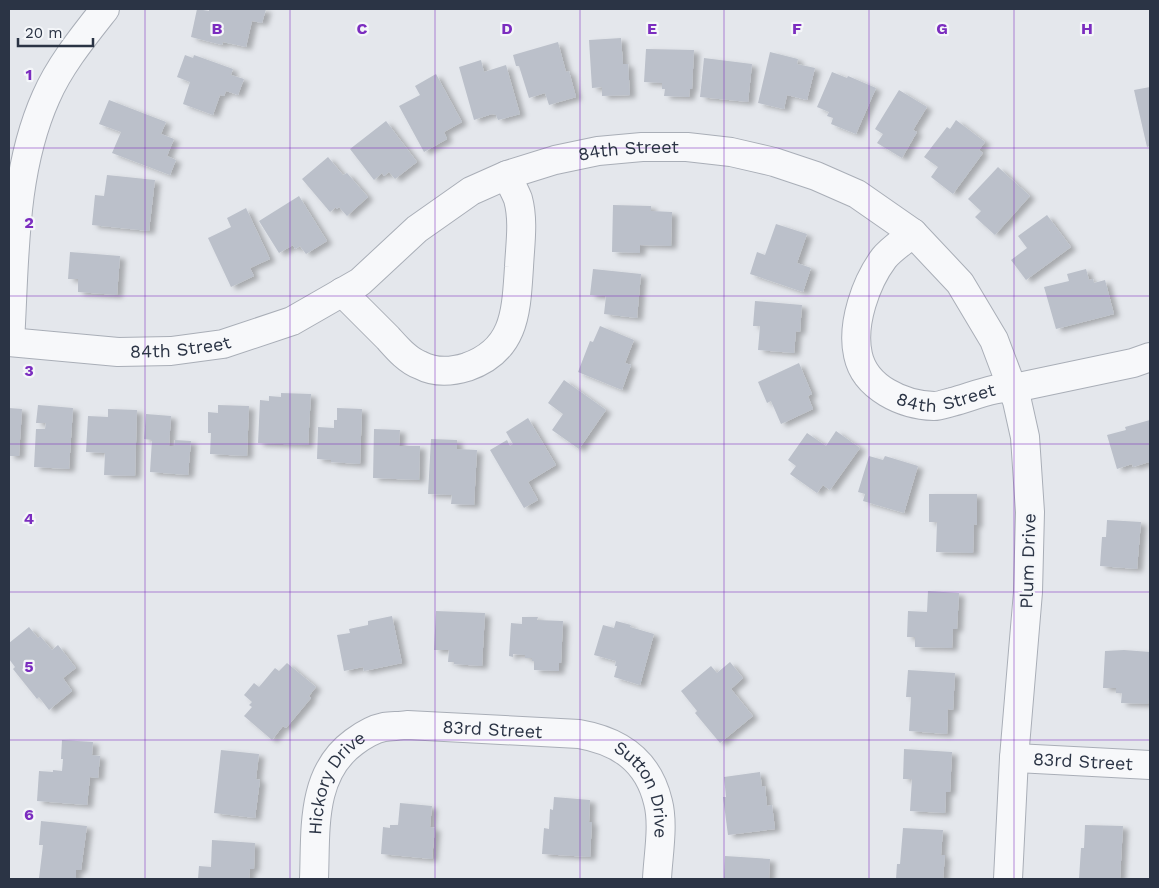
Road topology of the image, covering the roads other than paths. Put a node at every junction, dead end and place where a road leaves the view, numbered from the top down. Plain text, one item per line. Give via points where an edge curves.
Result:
1 (105, 9) edge
2 (507, 175) junction
3 (913, 233) junction
4 (342, 292) junction
5 (9, 342) edge
6 (1150, 357) edge
7 (1011, 387) junction
8 (407, 725) joint
9 (579, 734) joint
10 (1014, 758) junction
11 (1150, 766) edge
12 (314, 879) edge
13 (657, 879) edge
14 (1008, 879) edge

1 - 5 street via 68,57 46,96 29,143 17,226
2 - 3 street, 84th Street via 598,151 687,147 731,152 774,162 857,194
2 - 4 street, 84th Street via 471,191 417,228 360,282
2 - 4 street via 518,199 521,218 517,297 514,319 496,350 477,363 455,371 436,371 418,365
3 - 7 street, 84th Street via 960,283 994,340
3 - 7 street, 84th Street via 885,257 868,285 860,310 857,341 858,355 865,372 887,394 909,403 936,406
4 - 5 street, 84th Street via 292,321 223,344 170,351 118,352
6 - 7 street
7 - 10 street, Plum Drive via 1025,437 1030,512 1028,592
8 - 9 street, 83rd Street
8 - 12 street, Hickory Drive via 384,727 362,736 343,750 329,768 320,789
9 - 13 street, Sutton Drive via 619,746 638,762 651,780 659,803
10 - 11 street, 83rd Street
10 - 14 street, Plum Drive

